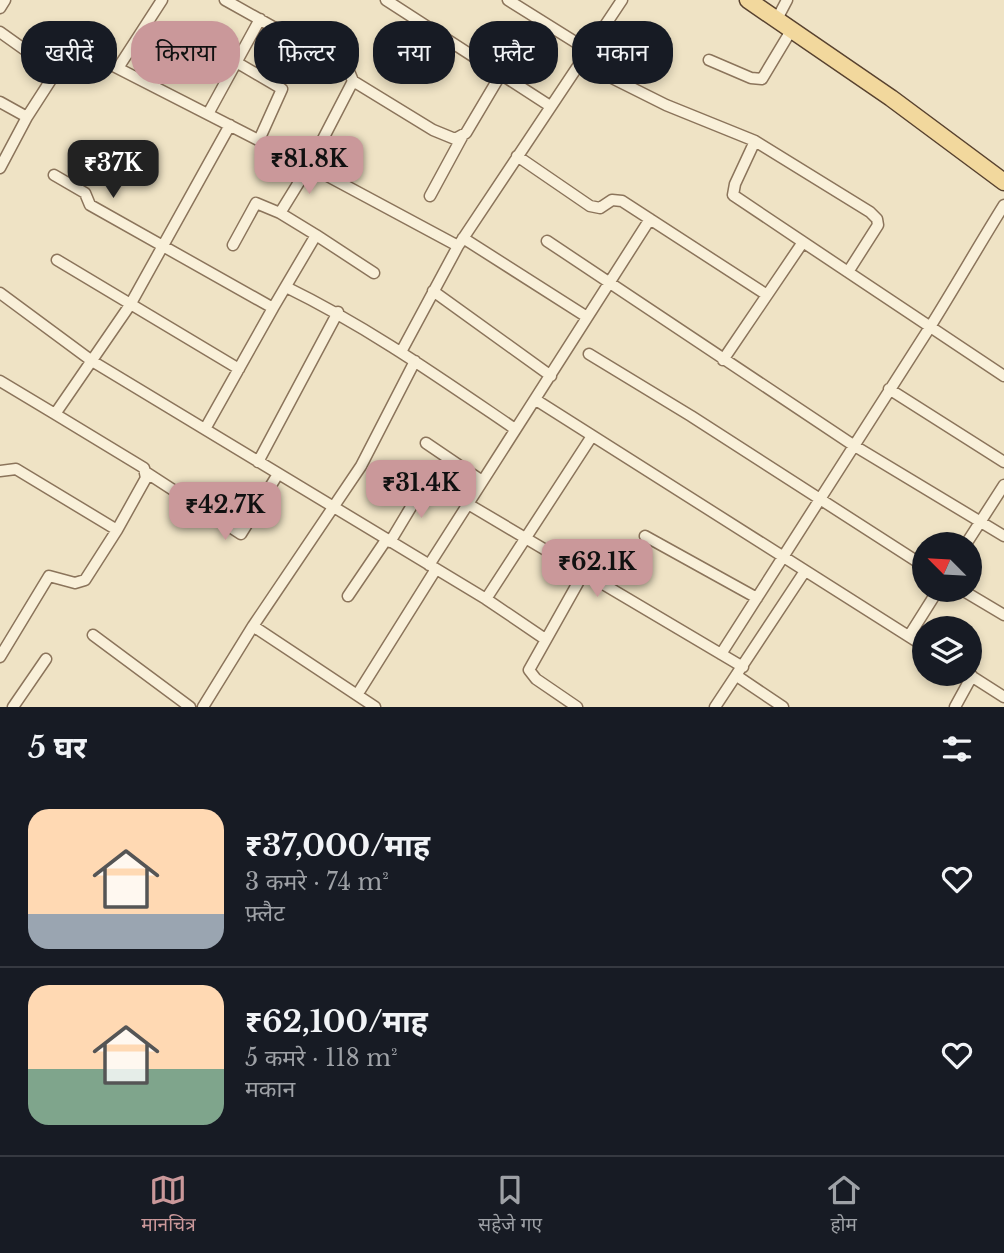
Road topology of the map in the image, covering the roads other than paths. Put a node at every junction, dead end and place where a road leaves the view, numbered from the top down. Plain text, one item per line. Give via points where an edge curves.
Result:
1 (5, 0) edge
2 (162, 0) edge
3 (225, 0) edge
4 (386, 0) edge
5 (508, 0) edge
6 (622, 0) edge
7 (748, 0) edge
8 (788, 0) edge
9 (0, 8) edge
10 (260, 19) junction
11 (777, 19) junction
12 (264, 21) edge
13 (608, 21) edge
14 (792, 29) junction
15 (0, 32) edge
16 (572, 40) edge
17 (21, 47) edge
18 (469, 53) edge
19 (240, 55) edge
20 (709, 60) dead end
21 (240, 64) edge
22 (118, 68) joint
23 (572, 74) edge
24 (48, 84) edge
25 (224, 84) edge
26 (351, 84) edge
27 (358, 84) edge
28 (495, 84) edge
29 (516, 84) edge
30 (624, 84) edge
31 (0, 102) edge
32 (550, 106) junction
33 (208, 114) junction
34 (27, 117) junction
35 (230, 125) junction
36 (462, 137) junction
37 (259, 140) junction
38 (755, 141) junction
39 (517, 156) junction
40 (309, 166) junction
41 (0, 168) edge
42 (54, 176) dead end
43 (1004, 182) edge
44 (430, 196) dead end
45 (1004, 205) edge
46 (281, 212) junction
47 (650, 219) junction
48 (316, 235) junction
49 (547, 241) dead end
50 (460, 242) junction
51 (803, 242) junction
52 (233, 245) dead end
53 (162, 246) junction
54 (57, 260) dead end
55 (848, 272) junction
56 (374, 273) dead end
57 (609, 282) junction
58 (286, 287) junction
59 (433, 291) junction
60 (0, 293) edge
61 (767, 295) junction
62 (130, 305) junction
63 (273, 308) junction
64 (338, 312) junction
65 (587, 317) junction
66 (931, 326) junction
67 (401, 352) junction
68 (589, 354) dead end
69 (723, 360) junction
70 (92, 361) junction
71 (415, 362) junction
72 (239, 369) junction
73 (551, 376) junction
74 (1004, 376) edge
75 (0, 381) edge
76 (889, 388) junction
77 (536, 400) junction
78 (55, 414) junction
79 (205, 429) junction
80 (514, 429) junction
81 (592, 436) junction
82 (426, 443) dead end
83 (853, 444) junction
84 (258, 462) junction
85 (1004, 462) edge
86 (2, 468) edge
87 (147, 472) junction
88 (278, 474) junction
89 (482, 481) junction
90 (426, 482) dead end
91 (1004, 485) edge
92 (821, 499) junction
93 (468, 504) junction
94 (333, 508) junction
95 (980, 522) junction
96 (117, 530) junction
97 (974, 532) edge
98 (645, 536) dead end
99 (1004, 536) edge
100 (526, 538) junction
101 (388, 541) junction
102 (784, 557) junction
103 (912, 558) edge
104 (432, 567) junction
105 (805, 571) junction
106 (584, 572) junction
107 (348, 596) dead end
108 (757, 598) junction
109 (486, 599) junction
110 (930, 602) edge
111 (982, 602) edge
112 (1004, 615) edge
113 (253, 626) junction
114 (93, 635) dead end
115 (909, 636) junction
116 (912, 638) edge
117 (545, 639) junction
118 (722, 654) junction
119 (0, 657) edge
120 (46, 659) dead end
121 (740, 671) junction
122 (982, 683) edge
123 (965, 686) edge
124 (357, 695) junction
125 (1004, 697) edge
126 (13, 707) edge
127 (190, 707) edge
128 (202, 707) edge
129 (374, 707) edge
130 (577, 707) edge
131 (715, 707) edge
132 (783, 707) edge
133 (955, 707) edge

1 - 9 street
2 - 22 street
3 - 10 street
4 - 18 street
5 - 16 street
6 - 13 street
7 - 11 main road
8 - 11 street
10 - 12 street
10 - 19 street
11 - 14 main road
14 - 20 street via 762,79
14 - 43 main road
15 - 17 street
21 - 37 street via 282,89
22 - 33 street
23 - 32 street
24 - 34 street
25 - 33 street
26 - 40 street
27 - 36 street via 432,130 449,138
28 - 36 street
29 - 32 street
30 - 38 street
31 - 34 street
32 - 39 street
33 - 35 street
34 - 41 street
35 - 37 street
35 - 53 street
36 - 44 street
37 - 40 street
38 - 51 street via 733,195
38 - 55 street via 877,219 877,229
39 - 47 street via 590,206 600,208 617,199
39 - 50 street
40 - 46 street
40 - 50 street
42 - 53 street via 85,193 90,205
45 - 66 street
46 - 48 street
46 - 52 street via 256,203
47 - 57 street
47 - 61 street
48 - 56 street
48 - 58 street
49 - 57 street
50 - 59 street
50 - 65 street
51 - 55 street
51 - 61 street
53 - 62 street
53 - 63 street
54 - 62 street
55 - 66 street
57 - 65 street
57 - 69 street
58 - 63 street
58 - 64 street
59 - 67 street
59 - 73 street
60 - 70 street
61 - 69 street
62 - 70 street
62 - 72 street
63 - 72 street
64 - 67 street
64 - 84 street
65 - 73 street
66 - 74 street
66 - 76 street
67 - 71 street
68 - 92 street
69 - 83 street
70 - 78 street
70 - 79 street
71 - 80 street
71 - 94 street via 361,466
72 - 79 street
73 - 77 street
75 - 78 street
76 - 83 street
76 - 85 street
77 - 80 street
77 - 81 street
78 - 87 street
79 - 84 street
80 - 89 street
81 - 100 street
81 - 102 street
82 - 89 street
83 - 92 street
83 - 95 street
84 - 88 street
86 - 96 street via 16,469
87 - 88 street via 241,534
87 - 96 street
88 - 94 street
89 - 93 street
90 - 101 street
91 - 95 street
92 - 102 street
92 - 103 street
93 - 100 street
93 - 104 street
94 - 101 street
94 - 113 street
95 - 97 street
95 - 99 street
96 - 119 street via 85,580 80,583 49,576 45,580
98 - 108 street
100 - 106 street
100 - 109 street
101 - 104 street
101 - 107 street
102 - 105 street
102 - 108 street
104 - 109 street
104 - 124 street
105 - 115 street
105 - 121 street
106 - 117 street
106 - 118 street
108 - 118 street
109 - 117 street
110 - 115 street
111 - 112 street
113 - 124 street
113 - 128 street
114 - 127 street
115 - 116 street
117 - 130 street via 529,670
118 - 121 street
120 - 126 street
121 - 131 street
121 - 132 street
122 - 125 street
123 - 133 street
124 - 129 street

